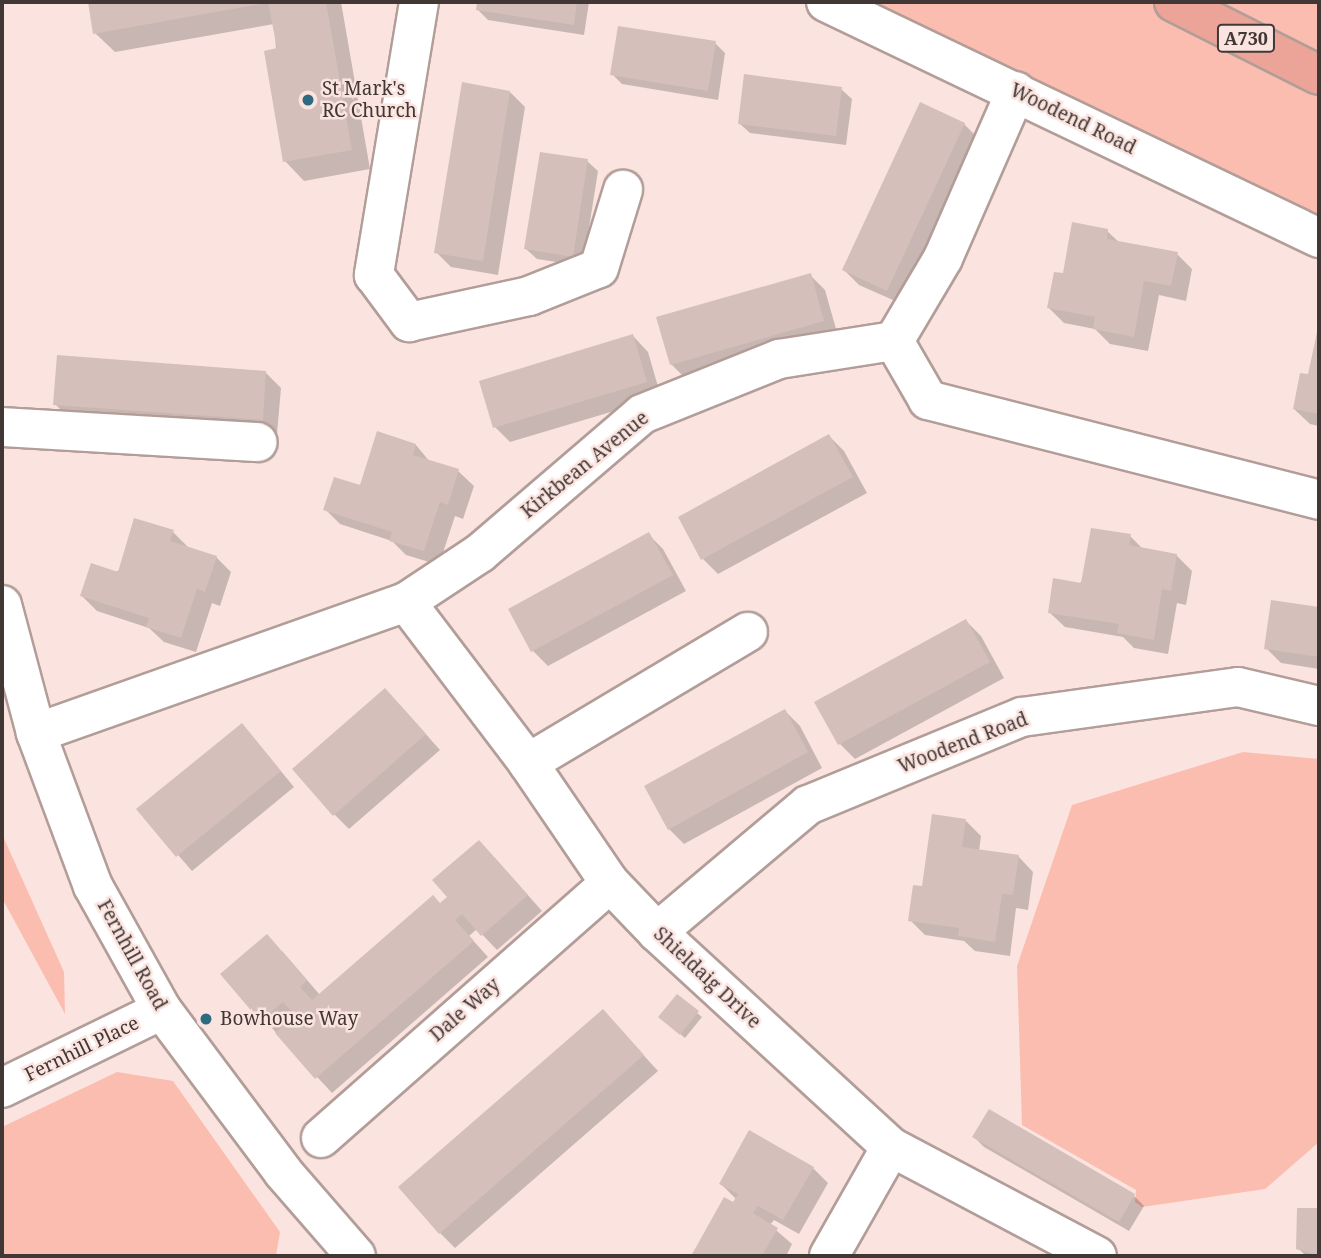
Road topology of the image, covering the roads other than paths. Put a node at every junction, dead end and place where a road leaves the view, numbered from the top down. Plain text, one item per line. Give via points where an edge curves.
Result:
1 (419, 2) edge
2 (826, 2) edge
3 (1174, 2) edge
4 (1319, 75) edge
5 (1016, 90) junction
6 (623, 190) dead end
7 (1319, 238) edge
8 (894, 341) junction
9 (2, 427) edge
10 (258, 442) dead end
11 (1319, 499) edge
12 (406, 602) junction
13 (2, 605) edge
14 (748, 632) dead end
15 (1319, 706) edge
16 (36, 733) junction
17 (528, 763) junction
18 (610, 883) junction
19 (657, 932) junction
20 (162, 1010) junction
21 (2, 1088) edge
22 (321, 1138) dead end
23 (891, 1147) junction
24 (356, 1256) edge
25 (829, 1256) edge
26 (1097, 1256) edge

1 - 6 street via 374,275 409,322 529,296 599,268
2 - 5 street, Woodend Road
3 - 4 main road, A730
5 - 7 street, Woodend Road
5 - 8 street via 943,258
8 - 11 street via 928,400
8 - 12 street, Kirkbean Avenue via 779,359 642,414 480,553
9 - 10 street
12 - 16 street, Kirkbean Avenue
12 - 17 street, Shieldaig Drive
13 - 16 street, Fernhill Road
14 - 17 street
15 - 19 street, Woodend Road via 1238,687 1022,717 808,804
16 - 20 street, Fernhill Road via 93,886
17 - 18 street, Shieldaig Drive
18 - 19 street, Shieldaig Drive
18 - 22 street, Dale Way
19 - 23 street, Shieldaig Drive
20 - 21 street, Fernhill Place
20 - 24 street, Fernhill Road via 283,1172
23 - 25 street
23 - 26 street, Shieldaig Drive

